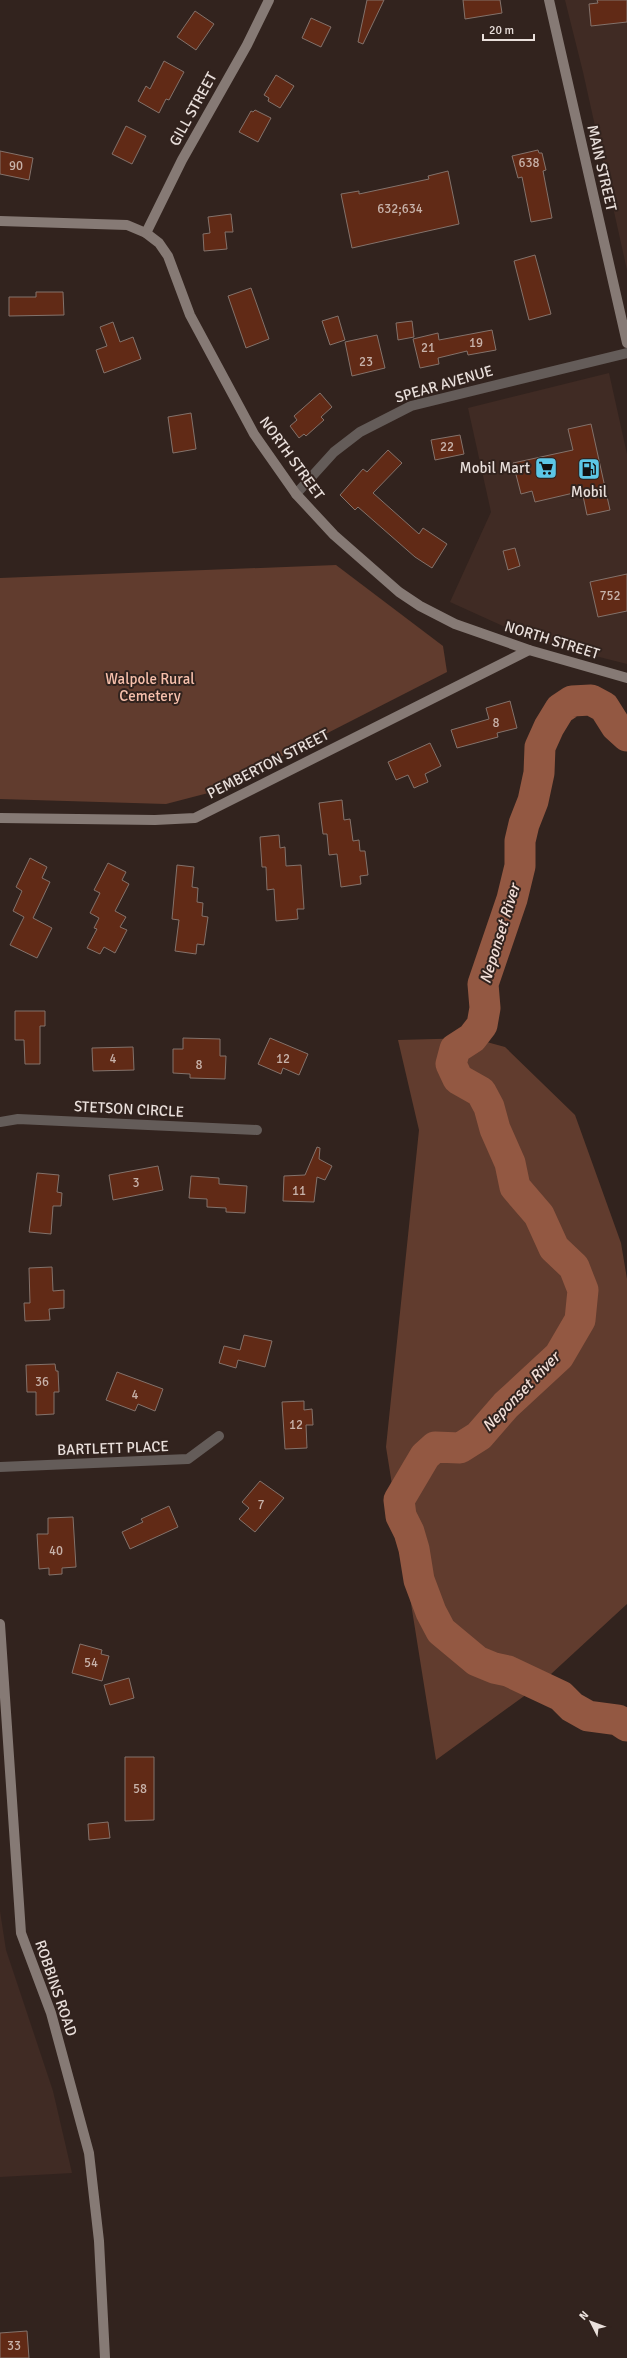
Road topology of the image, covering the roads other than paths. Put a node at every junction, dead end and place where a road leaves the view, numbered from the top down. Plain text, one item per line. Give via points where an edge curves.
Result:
1 (269, 0) edge
2 (549, 0) edge
3 (0, 221) edge
4 (146, 233) junction
5 (627, 343) edge
6 (627, 353) edge
7 (296, 494) junction
8 (528, 650) junction
9 (627, 678) edge
10 (0, 818) edge
11 (0, 1122) edge
12 (257, 1130) dead end
13 (219, 1436) dead end
14 (0, 1467) edge
15 (0, 1624) edge
16 (105, 2358) edge

1 - 4 street, GILL STREET via 247,45 182,160
2 - 5 street, MAIN STREET
3 - 4 street, NORTH STREET via 127,225
4 - 7 street, NORTH STREET via 159,243 168,256 190,315 219,371 254,434
6 - 7 street, SPEAR AVENUE via 411,406 349,440 334,452
7 - 8 street, NORTH STREET via 334,535 399,592 455,624
8 - 9 street, NORTH STREET
8 - 10 street, PEMBERTON STREET via 195,818
11 - 12 street, STETSON CIRCLE via 18,1119
13 - 14 street, BARTLETT PLACE via 188,1459
15 - 16 street, ROBBINS ROAD via 21,1932 51,2013 89,2153 99,2241

